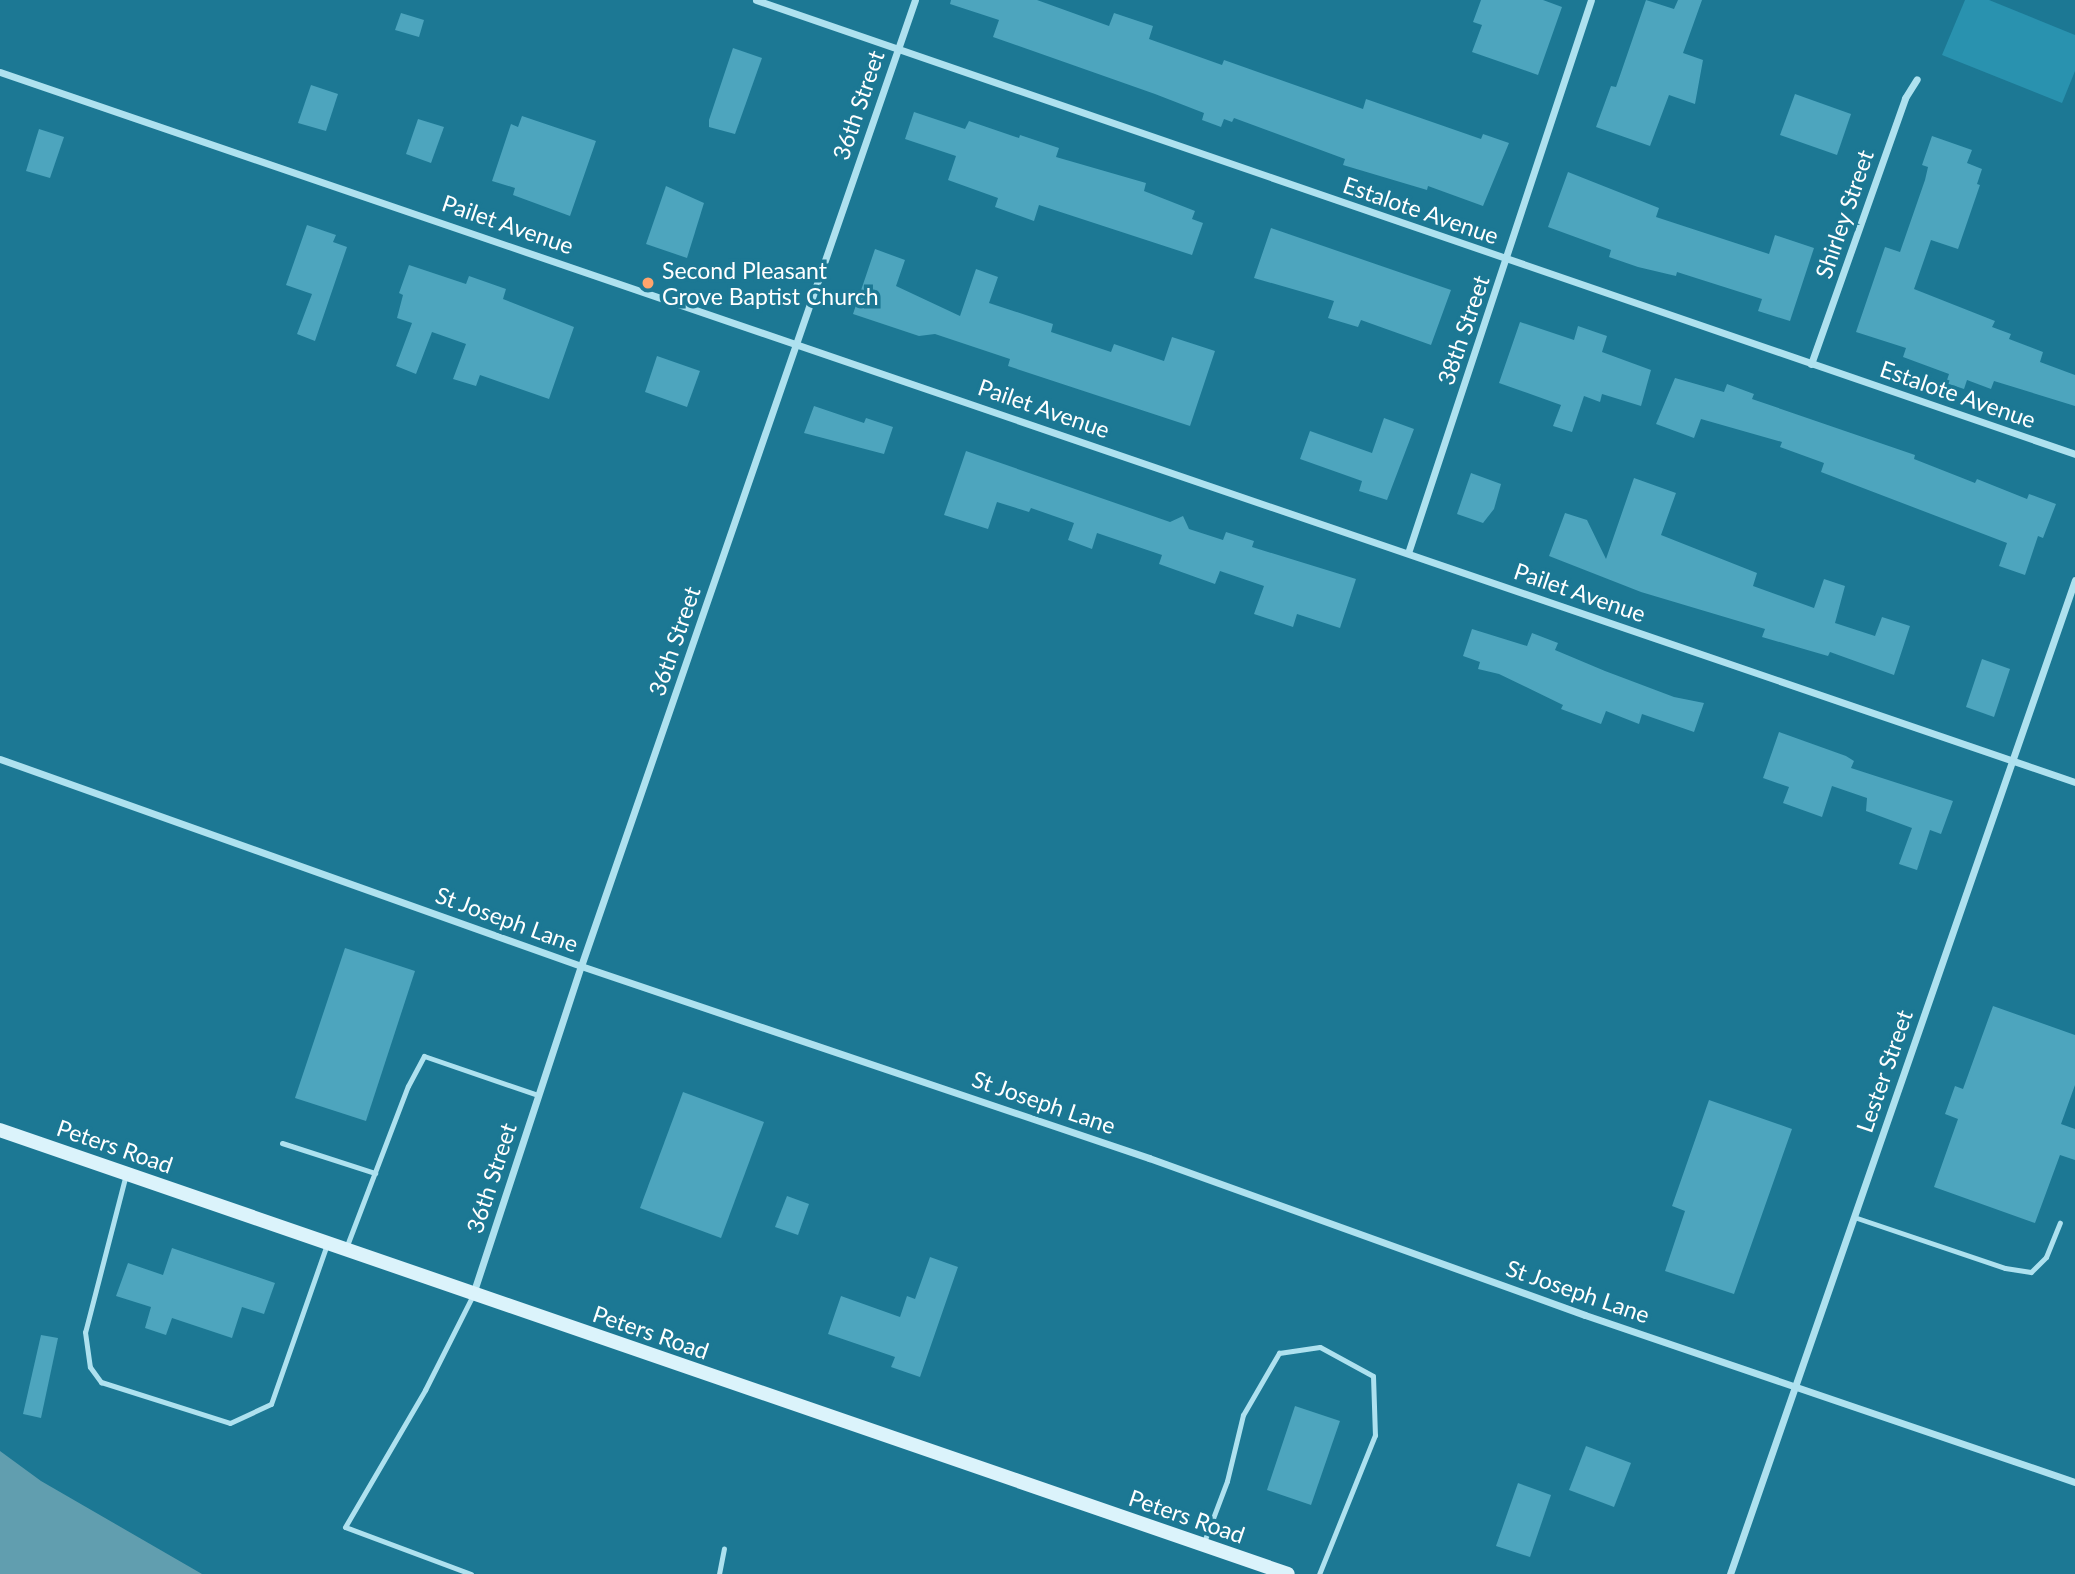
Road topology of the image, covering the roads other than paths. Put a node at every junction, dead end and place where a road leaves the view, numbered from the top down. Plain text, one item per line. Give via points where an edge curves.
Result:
1 (756, 0) edge
2 (915, 0) edge
3 (1591, 0) edge
4 (898, 49) junction
5 (0, 72) edge
6 (1917, 79) dead end
7 (1507, 260) junction
8 (798, 344) junction
9 (1811, 364) junction
10 (2075, 454) edge
11 (1408, 553) junction
12 (2075, 580) edge
13 (0, 759) edge
14 (2012, 761) junction
15 (2075, 782) edge
16 (581, 966) junction
17 (538, 1095) junction
18 (0, 1130) edge
19 (282, 1143) dead end
20 (375, 1173) junction
21 (126, 1174) junction
22 (1854, 1217) junction
23 (2060, 1223) dead end
24 (327, 1244) junction
25 (345, 1251) junction
26 (472, 1295) junction
27 (1796, 1385) junction
28 (2075, 1482) edge
29 (1203, 1545) junction
30 (724, 1548) dead end
31 (471, 1574) edge
32 (719, 1574) edge
33 (1288, 1574) edge
34 (1320, 1574) edge
35 (1730, 1574) edge

1 - 4 street, Estalote Avenue
2 - 4 street, 36th Street
3 - 7 street, 38th Street
4 - 7 street, Estalote Avenue
4 - 8 street, 36th Street
5 - 8 street, Pailet Avenue
6 - 9 street, Shirley Street via 1905,98
7 - 9 street, Estalote Avenue
7 - 11 street, 38th Street
8 - 11 street, Pailet Avenue
8 - 16 street, 36th Street
9 - 10 street, Estalote Avenue
11 - 14 street, Pailet Avenue
12 - 14 street, Lester Street
13 - 16 street, St Joseph Lane
14 - 15 street, Pailet Avenue
14 - 22 street, Lester Street
16 - 17 street, 36th Street
16 - 27 street, St Joseph Lane via 1149,1158 1585,1315
17 - 20 lane via 424,1056
17 - 26 street, 36th Street
18 - 21 main road, Peters Road
19 - 20 lane
20 - 25 lane
21 - 24 main road, Peters Road
21 - 24 lane via 85,1332 90,1367 101,1382 230,1423 271,1404
22 - 23 lane via 2005,1268 2031,1272 2046,1257
22 - 27 street, Lester Street
24 - 25 main road, Peters Road
25 - 26 main road, Peters Road
26 - 29 main road, Peters Road
26 - 31 lane via 425,1390 345,1527
27 - 28 street, St Joseph Lane
27 - 35 street, Lester Street
29 - 33 main road, Peters Road
29 - 34 lane via 1227,1481 1243,1415 1279,1353 1320,1347 1373,1376 1375,1435
30 - 32 lane

